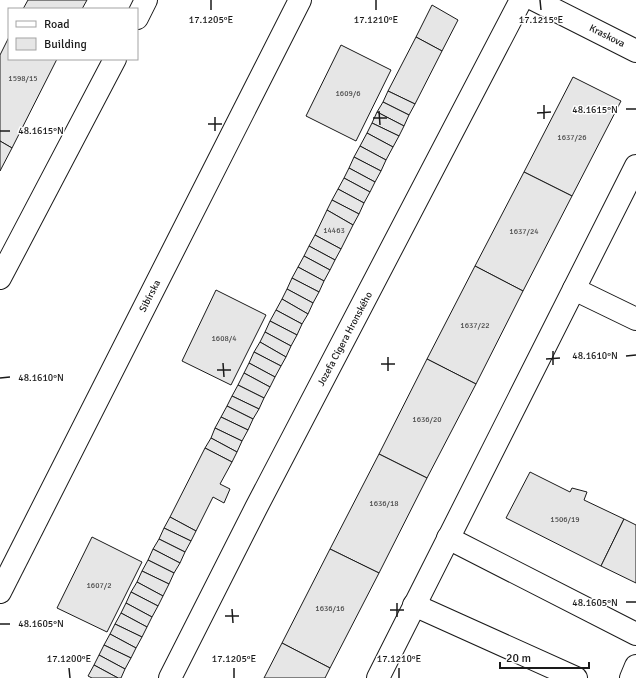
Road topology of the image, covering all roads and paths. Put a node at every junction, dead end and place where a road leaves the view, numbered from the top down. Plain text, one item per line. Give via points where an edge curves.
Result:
1 (146, 0) edge
2 (300, 0) edge
3 (521, 0) edge
4 (535, 0) edge
5 (138, 16) edge
6 (636, 51) edge
7 (114, 60) edge
8 (636, 166) edge
9 (0, 278) edge
10 (574, 289) junction
11 (636, 319) edge
12 (448, 538) junction
13 (0, 592) edge
14 (414, 605) junction
15 (636, 634) edge
16 (636, 666) edge
17 (170, 678) edge
18 (378, 678) edge
19 (576, 678) edge
20 (631, 678) edge

1 - 5 street
2 - 13 street, Sibírska
3 - 17 street, Jozefa Cígera Hronského
4 - 6 street, Kraskova
7 - 9 street
8 - 10 street
10 - 11 street
10 - 12 street
12 - 14 street
12 - 15 street
14 - 18 street
14 - 19 street
16 - 20 street

